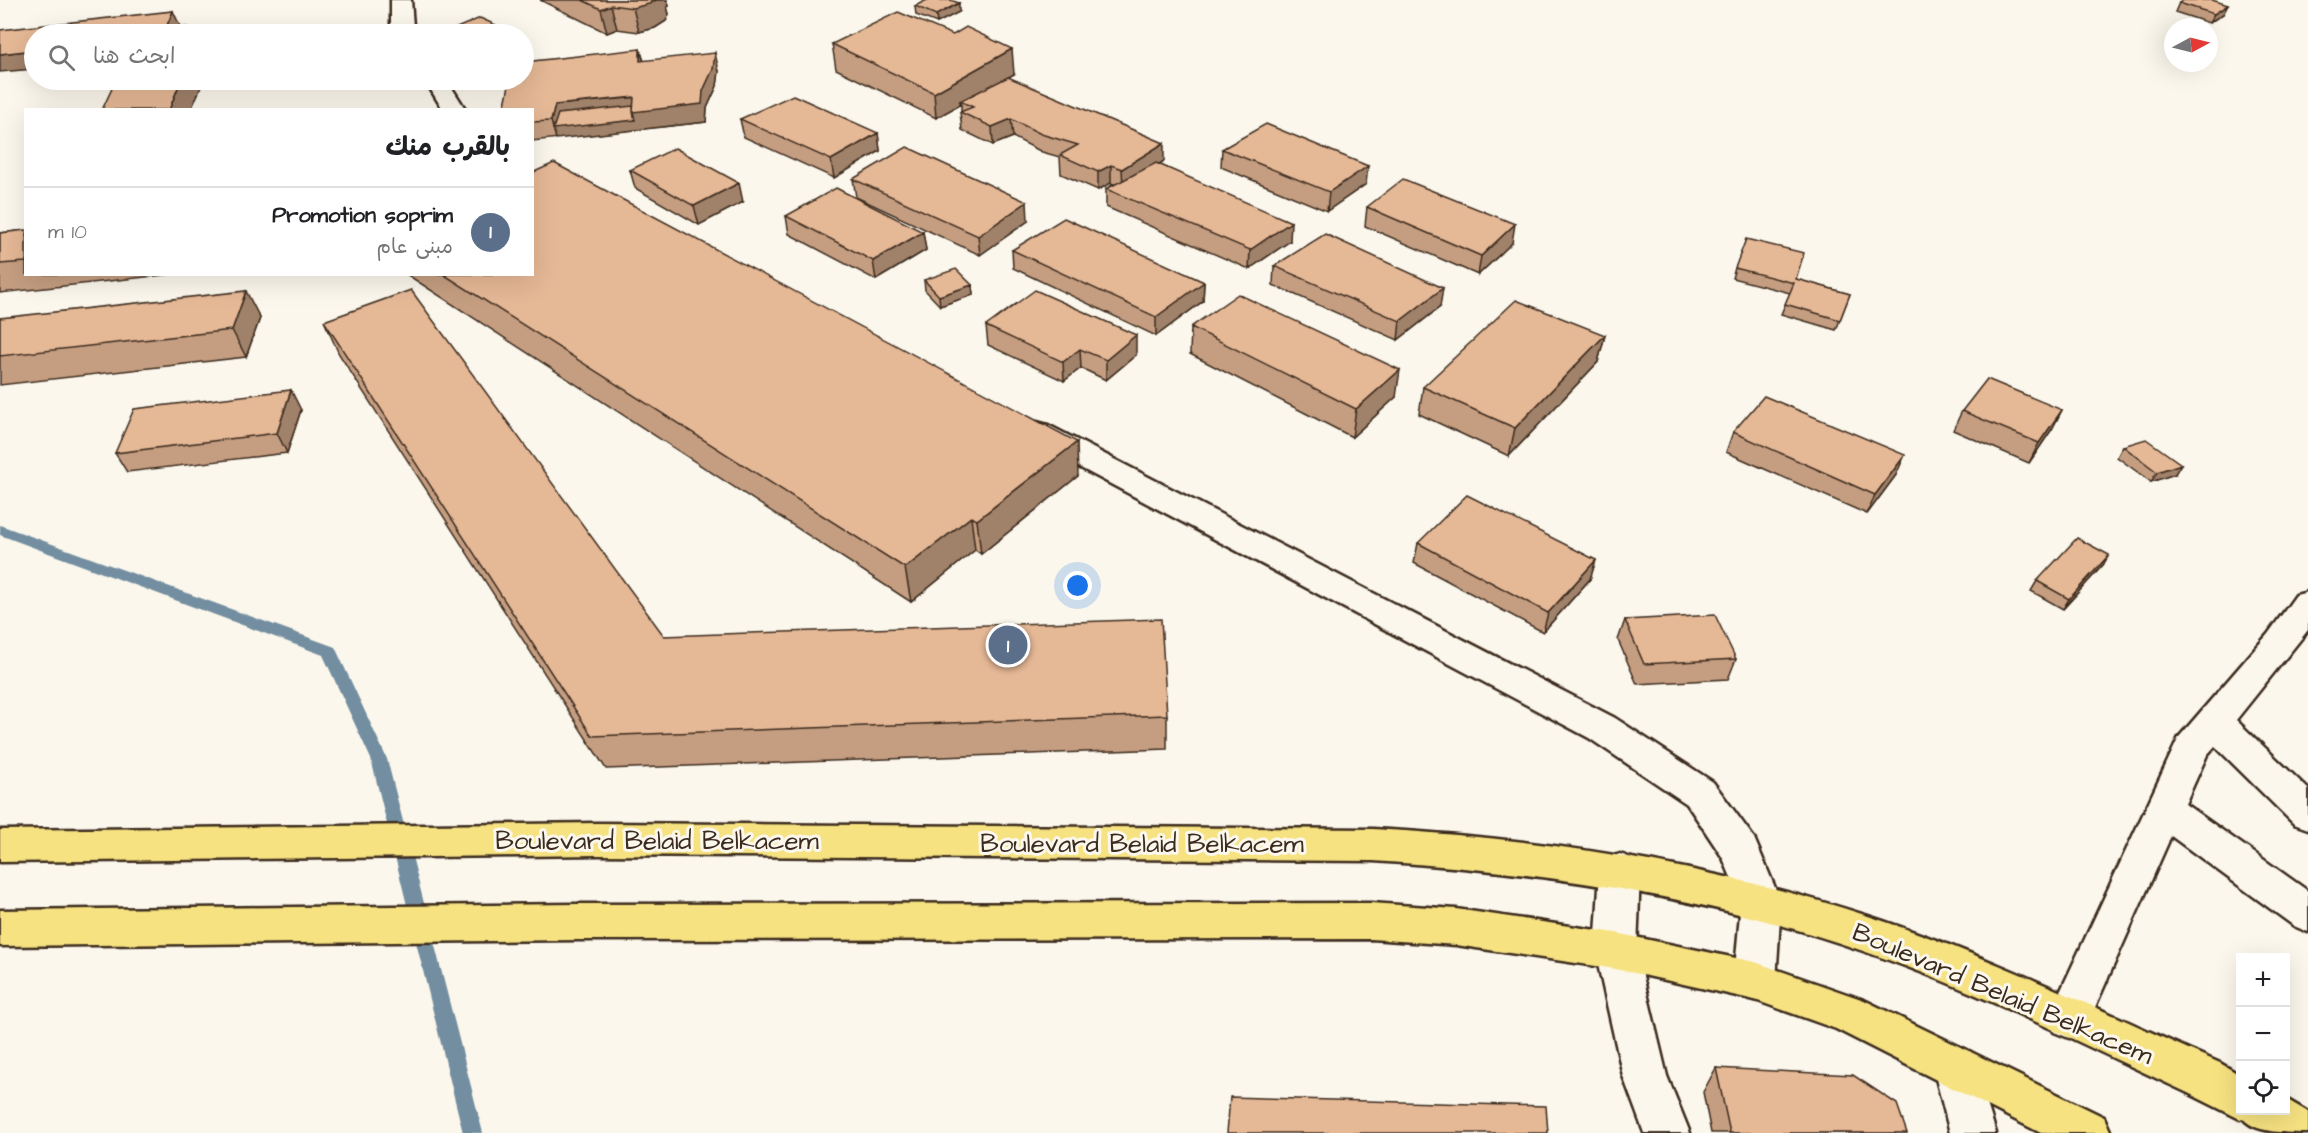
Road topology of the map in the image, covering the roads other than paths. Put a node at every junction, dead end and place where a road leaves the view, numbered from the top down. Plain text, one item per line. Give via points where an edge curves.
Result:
1 (401, 0) edge
2 (402, 24) edge
3 (442, 90) edge
4 (454, 108) edge
5 (1010, 418) edge
6 (2308, 604) edge
7 (2214, 722) junction
8 (2164, 810) junction
9 (2308, 813) edge
10 (0, 846) edge
11 (1620, 871) junction
12 (1761, 902) junction
13 (2308, 914) edge
14 (0, 928) edge
15 (1616, 951) junction
16 (1755, 981) junction
17 (2069, 1018) junction
18 (1955, 1067) junction
19 (2236, 1095) edge
20 (2271, 1115) edge
21 (1667, 1133) edge
22 (1973, 1133) edge
23 (2088, 1133) edge
24 (2302, 1133) edge

1 - 2 street
3 - 4 street
5 - 12 street via 1602,728 1700,793 1740,850
6 - 7 street
7 - 8 street via 2192,747
7 - 9 street
8 - 13 street
8 - 17 street
10 - 11 main road, Boulevard Belaid Belkacem via 598,839 1373,845 1465,850
11 - 12 main road, Boulevard Belaid Belkacem
11 - 15 street
12 - 16 street
12 - 17 main road, Boulevard Belaid Belkacem via 1868,934
14 - 15 main road via 579,922 1371,921 1456,927
15 - 16 main road
15 - 21 street via 1645,1076
16 - 18 main road via 1849,1014
17 - 19 main road, Boulevard Belaid Belkacem
18 - 22 street
18 - 23 main road
20 - 24 main road

